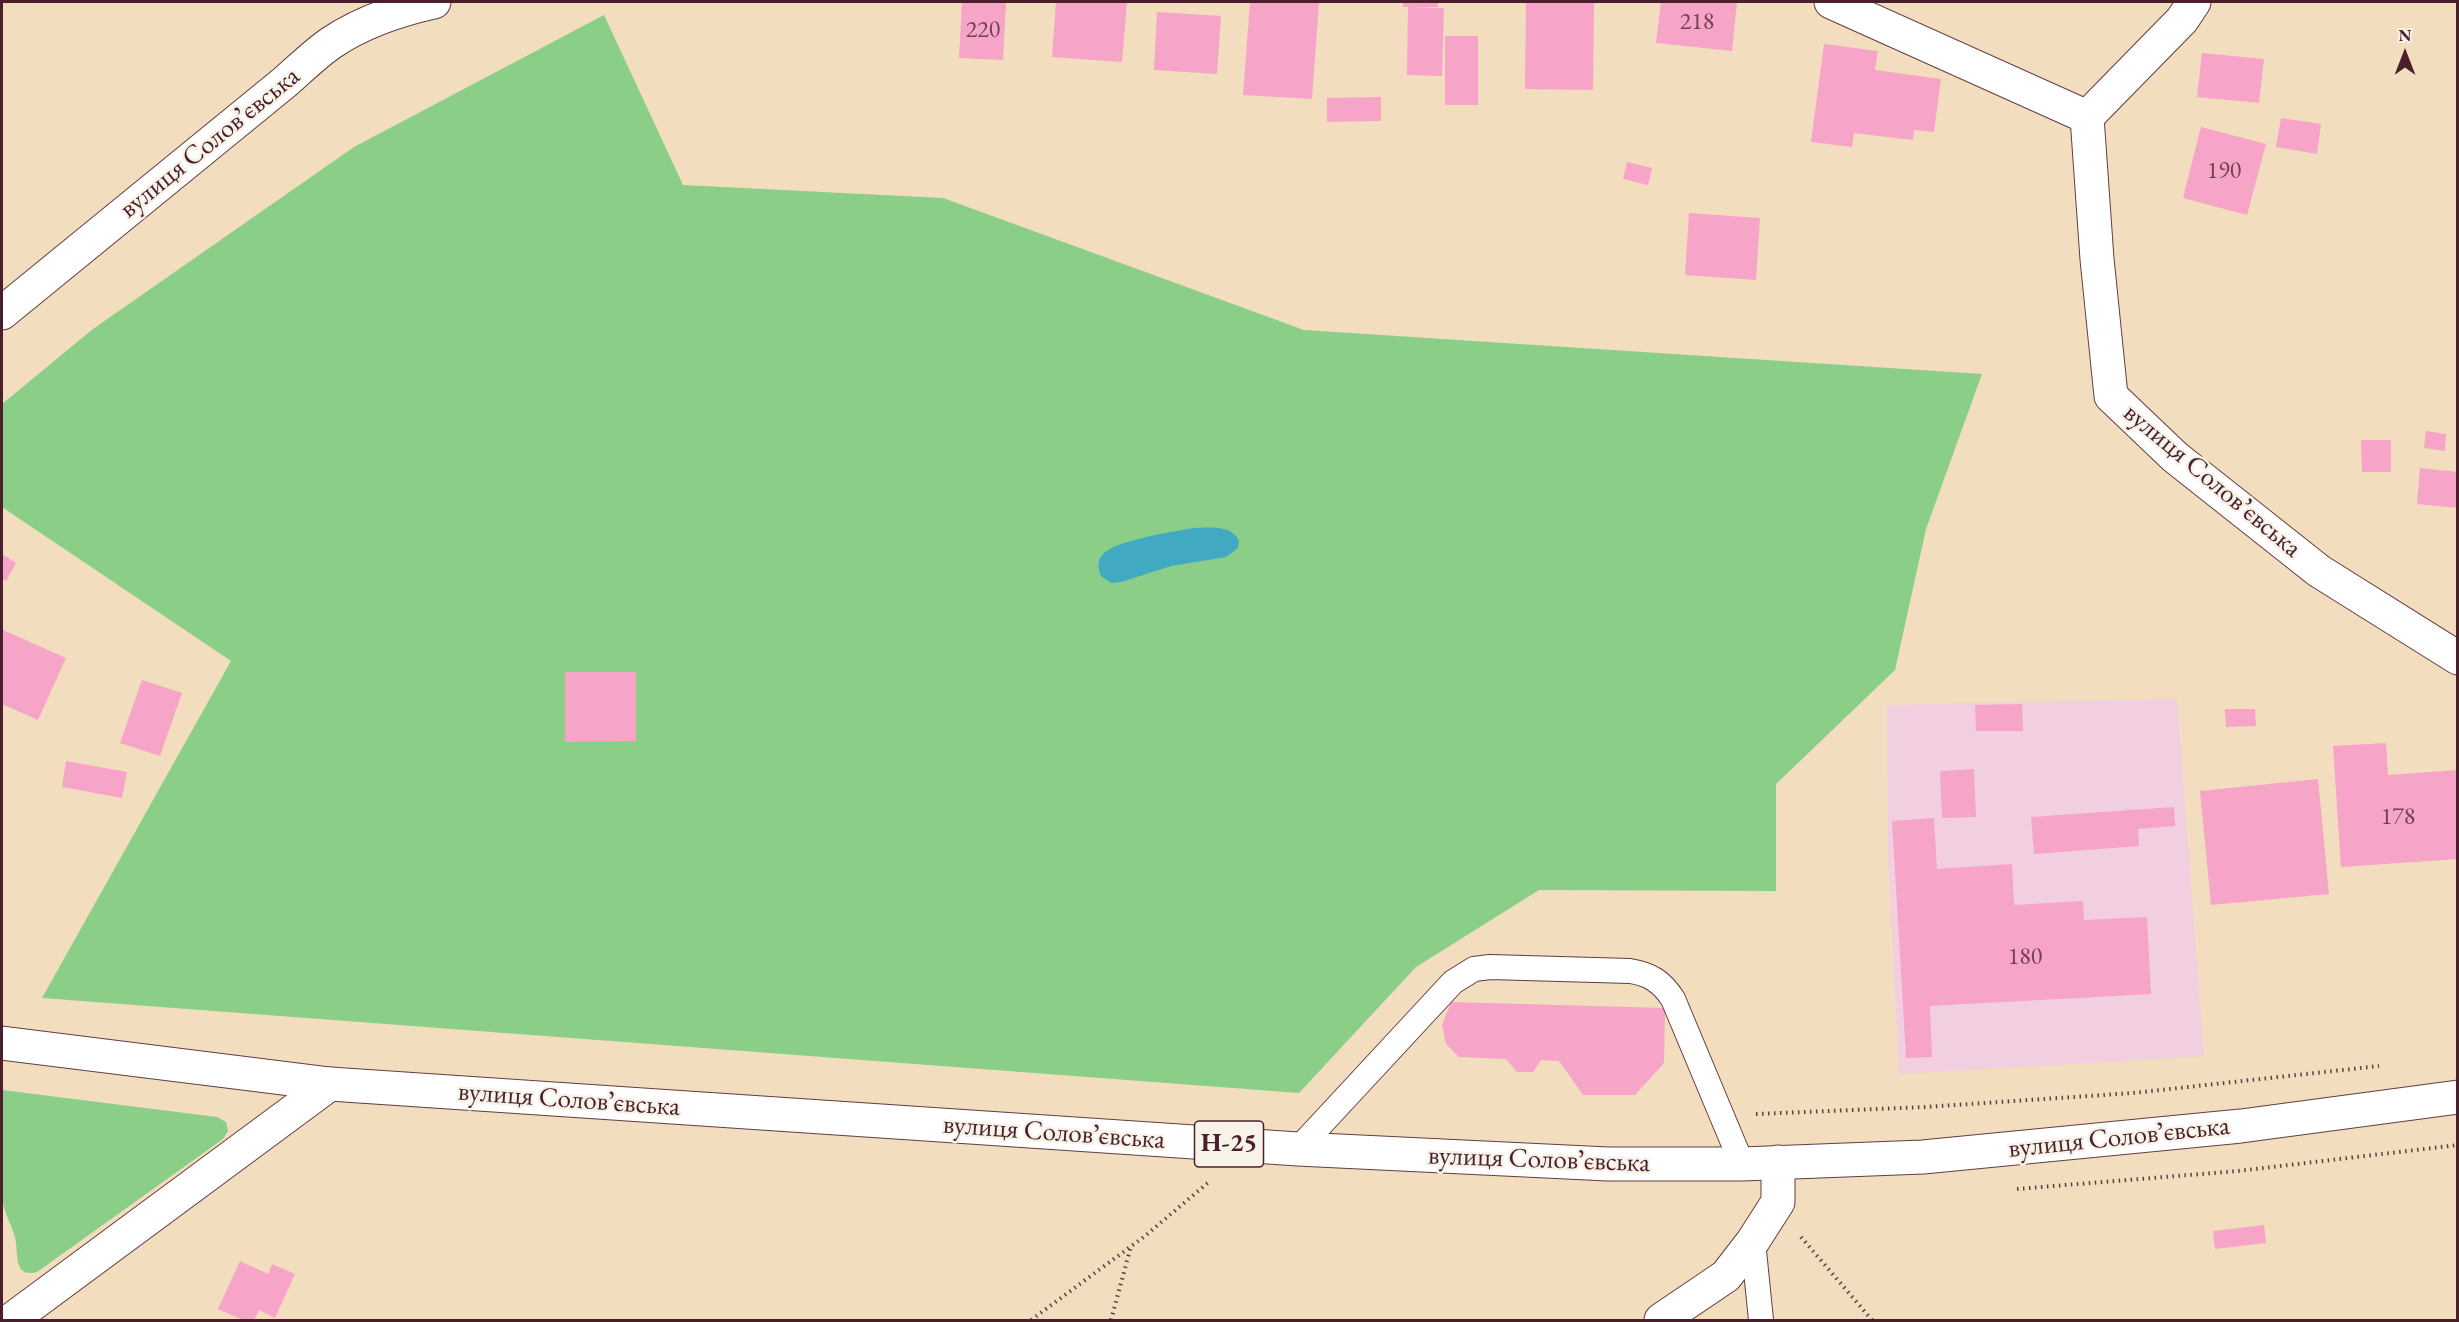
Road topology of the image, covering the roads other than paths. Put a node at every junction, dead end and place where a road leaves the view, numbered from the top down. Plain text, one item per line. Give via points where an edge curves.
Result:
1 (434, 2) edge
2 (1831, 2) edge
3 (2186, 8) edge
4 (2087, 117) junction
5 (2, 313) edge
6 (2457, 658) edge
7 (2, 1044) edge
8 (330, 1084) junction
9 (2457, 1097) edge
10 (1298, 1149) junction
11 (1778, 1162) junction
12 (1742, 1164) junction
13 (1753, 1241) junction
14 (11, 1320) edge
15 (1661, 1320) edge
16 (1761, 1320) edge

1 - 5 main road, вулиця Соловʼєвська via 394,12 330,43
2 - 4 main road
3 - 4 main road
4 - 6 main road, вулиця Соловʼєвська via 2111,396 2175,457 2319,571
7 - 8 main road, вулиця Соловʼєвська / Н-25
8 - 10 main road, вулиця Соловʼєвська / Н-25
8 - 14 main road
9 - 11 main road, вулиця Соловʼєвська / Н-25 via 2136,1137 1923,1157
10 - 12 main road, вулиця Соловʼєвська / Н-25 via 1608,1164
10 - 12 lane via 1453,982 1474,969 1630,971 1656,979 1673,999
11 - 12 main road, вулиця Соловʼєвська / Н-25
11 - 13 main road via 1778,1202
13 - 15 main road via 1726,1276
13 - 16 lane

